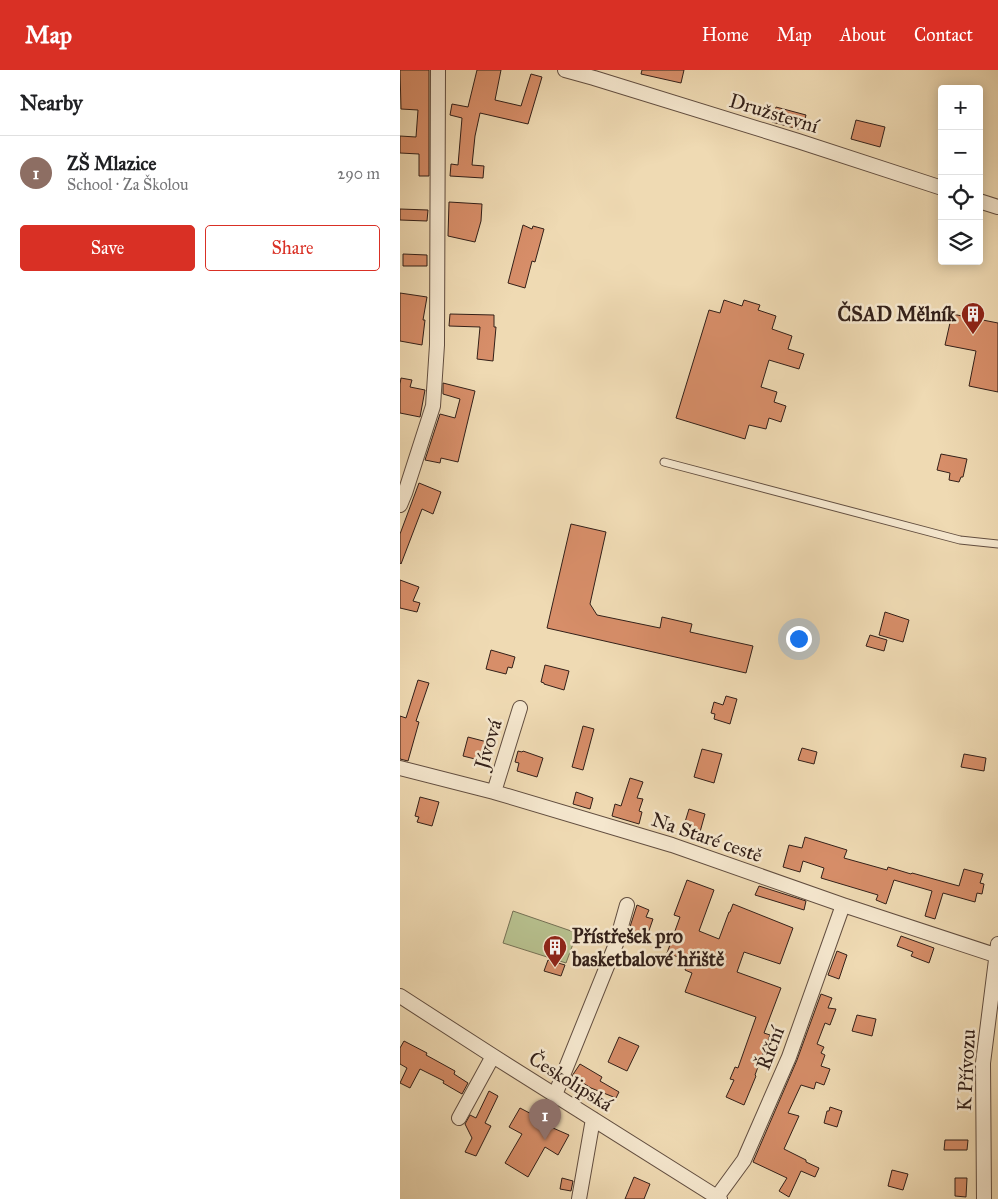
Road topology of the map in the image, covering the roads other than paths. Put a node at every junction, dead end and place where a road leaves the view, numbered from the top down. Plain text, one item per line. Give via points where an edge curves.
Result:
1 (438, 70) edge
2 (565, 70) edge
3 (938, 187) edge
4 (983, 202) edge
5 (998, 207) edge
6 (664, 462) dead end
7 (400, 505) edge
8 (998, 544) edge
9 (520, 708) dead end
10 (400, 768) edge
11 (494, 792) junction
12 (627, 905) dead end
13 (843, 905) junction
14 (998, 952) edge
15 (400, 996) edge
16 (493, 1056) junction
17 (555, 1095) junction
18 (459, 1118) dead end
19 (593, 1119) junction
20 (719, 1198) edge
21 (579, 1199) edge
22 (984, 1199) edge

1 - 7 street via 437,345 433,406
2 - 3 street, Družstevní
4 - 5 street
6 - 8 lane via 960,540
9 - 11 street, Jívová
10 - 11 street, Na Staré cestě
11 - 13 street, Na Staré cestě via 672,845
12 - 17 street via 616,944
13 - 14 street, Na Staré cestě
13 - 20 street, Říční via 789,1058 744,1160
14 - 22 street, K Přívozu via 983,1063
15 - 16 street, Českolipská
16 - 17 street, Českolipská
16 - 18 street
17 - 19 street, Českolipská
19 - 20 street, Českolipská
19 - 21 street

